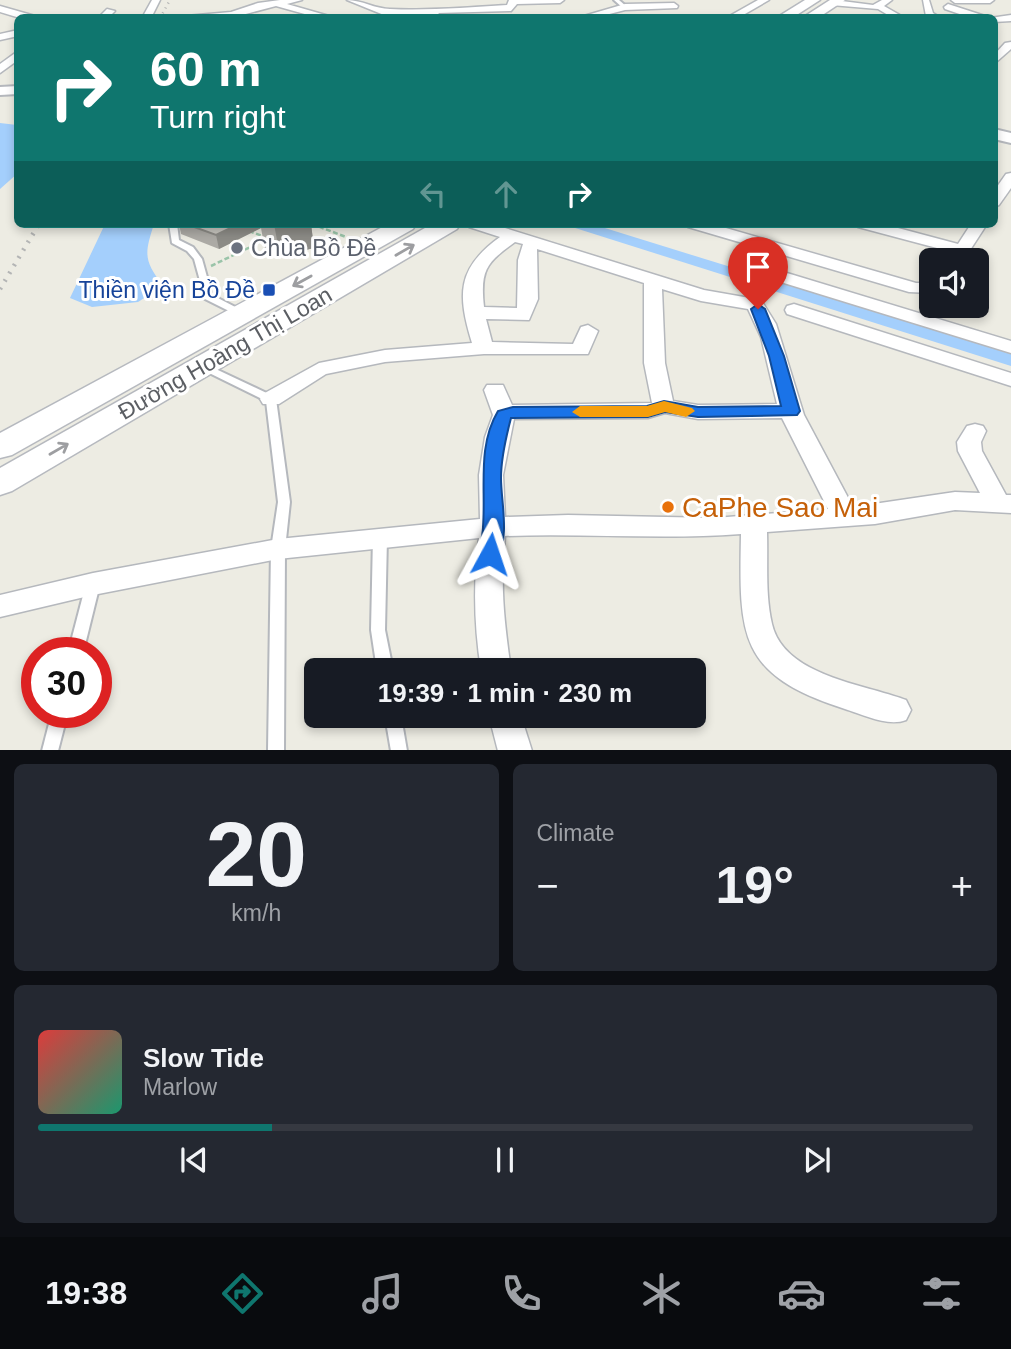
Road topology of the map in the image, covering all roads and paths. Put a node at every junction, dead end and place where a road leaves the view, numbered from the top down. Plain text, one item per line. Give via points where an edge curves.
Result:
1 (251, 0) edge
2 (298, 0) edge
3 (355, 0) edge
4 (463, 0) edge
5 (513, 0) edge
6 (560, 0) edge
7 (616, 0) edge
8 (765, 0) edge
9 (888, 0) edge
10 (990, 0) edge
11 (926, 2) dead end
12 (952, 4) edge
13 (277, 5) junction
14 (260, 6) junction
15 (674, 6) dead end
16 (835, 6) edge
17 (878, 6) junction
18 (625, 7) junction
19 (0, 9) edge
20 (456, 9) junction
21 (813, 10) edge
22 (14, 13) junction
23 (429, 13) joint
24 (18, 14) edge
25 (235, 14) edge
26 (315, 14) edge
27 (599, 14) edge
28 (738, 14) edge
29 (893, 14) edge
30 (929, 14) edge
31 (973, 14) edge
32 (0, 16) edge
33 (14, 56) edge
34 (1, 68) edge
35 (1011, 175) edge
36 (998, 196) edge
37 (173, 228) edge
38 (323, 228) edge
39 (398, 228) edge
40 (442, 228) edge
41 (487, 228) edge
42 (708, 228) edge
43 (876, 228) edge
44 (976, 228) edge
45 (243, 229) dead end
46 (512, 236) junction
47 (533, 242) junction
48 (368, 245) junction
49 (937, 248) edge
50 (963, 248) edge
51 (201, 271) junction
52 (777, 275) dead end
53 (653, 280) junction
54 (919, 288) edge
55 (794, 310) dead end
56 (475, 312) junction
57 (242, 314) junction
58 (958, 318) edge
59 (588, 331) dead end
60 (967, 333) junction
61 (1011, 347) edge
62 (484, 348) junction
63 (203, 366) junction
64 (1011, 380) edge
65 (495, 390) dead end
66 (271, 399) junction
67 (664, 407) junction
68 (791, 411) junction
69 (504, 415) junction
70 (975, 431) dead end
71 (0, 447) edge
72 (0, 483) edge
73 (1004, 503) edge
74 (845, 517) junction
75 (754, 524) junction
76 (493, 527) junction
77 (380, 537) junction
78 (278, 549) junction
79 (93, 584) junction
80 (0, 606) edge
81 (79, 637) edge
82 (383, 658) edge
83 (494, 658) edge
84 (895, 710) dead end
85 (56, 728) edge
86 (395, 728) edge
87 (508, 728) edge
88 (50, 750) edge
89 (276, 750) edge
90 (399, 750) edge
91 (515, 750) edge

1 - 14 street
2 - 13 street
3 - 23 street via 386,12
4 - 20 street
5 - 6 street
5 - 20 street via 511,8
7 - 18 lane
8 - 28 street
9 - 17 street
10 - 12 street
11 - 30 street
12 - 31 street
13 - 14 street
13 - 26 street
14 - 25 street
15 - 18 street
16 - 17 street
16 - 21 main road
17 - 29 street
18 - 27 street
19 - 22 street
20 - 23 street
22 - 24 street
22 - 32 street
33 - 34 street
35 - 36 street
37 - 51 lane via 175,241 191,250
38 - 48 path
39 - 48 main road, Đường Hoàng Thị Loan
63 -> 40 main road, Đường Hoàng Thị Loan
41 - 46 street
42 - 54 street
43 - 49 street
44 - 50 street
45 - 51 path via 268,238
46 - 47 street
46 - 56 street via 477,267
47 - 53 street
47 - 56 street via 526,260 526,312 522,316
48 -> 57 main road, Đường Hoàng Thị Loan
51 - 57 lane via 208,297
52 - 60 street
53 - 67 street via 655,353
53 - 68 street via 754,304 776,356
55 - 64 street
56 - 62 street
57 - 71 main road, Đường Hoàng Thị Loan
58 - 60 street
59 - 62 street via 582,350
60 - 61 street
62 - 66 street via 337,365 305,375
63 - 66 lane
72 -> 63 main road, Đường Hoàng Thị Loan
65 - 69 street
66 - 78 lane via 284,502
67 - 68 street via 698,412
67 - 69 street
68 - 74 street
69 - 76 street via 491,475
70 - 73 street via 970,450
73 - 74 street via 954,501
74 - 75 street
75 - 76 street
75 - 84 street via 758,627 774,659 800,679
76 - 77 street
76 - 83 street via 487,581
77 - 78 street
77 - 82 lane via 378,629
78 - 79 street
78 - 89 lane
79 - 80 street
79 - 81 lane
85 - 88 lane
86 - 90 lane
87 - 91 street

